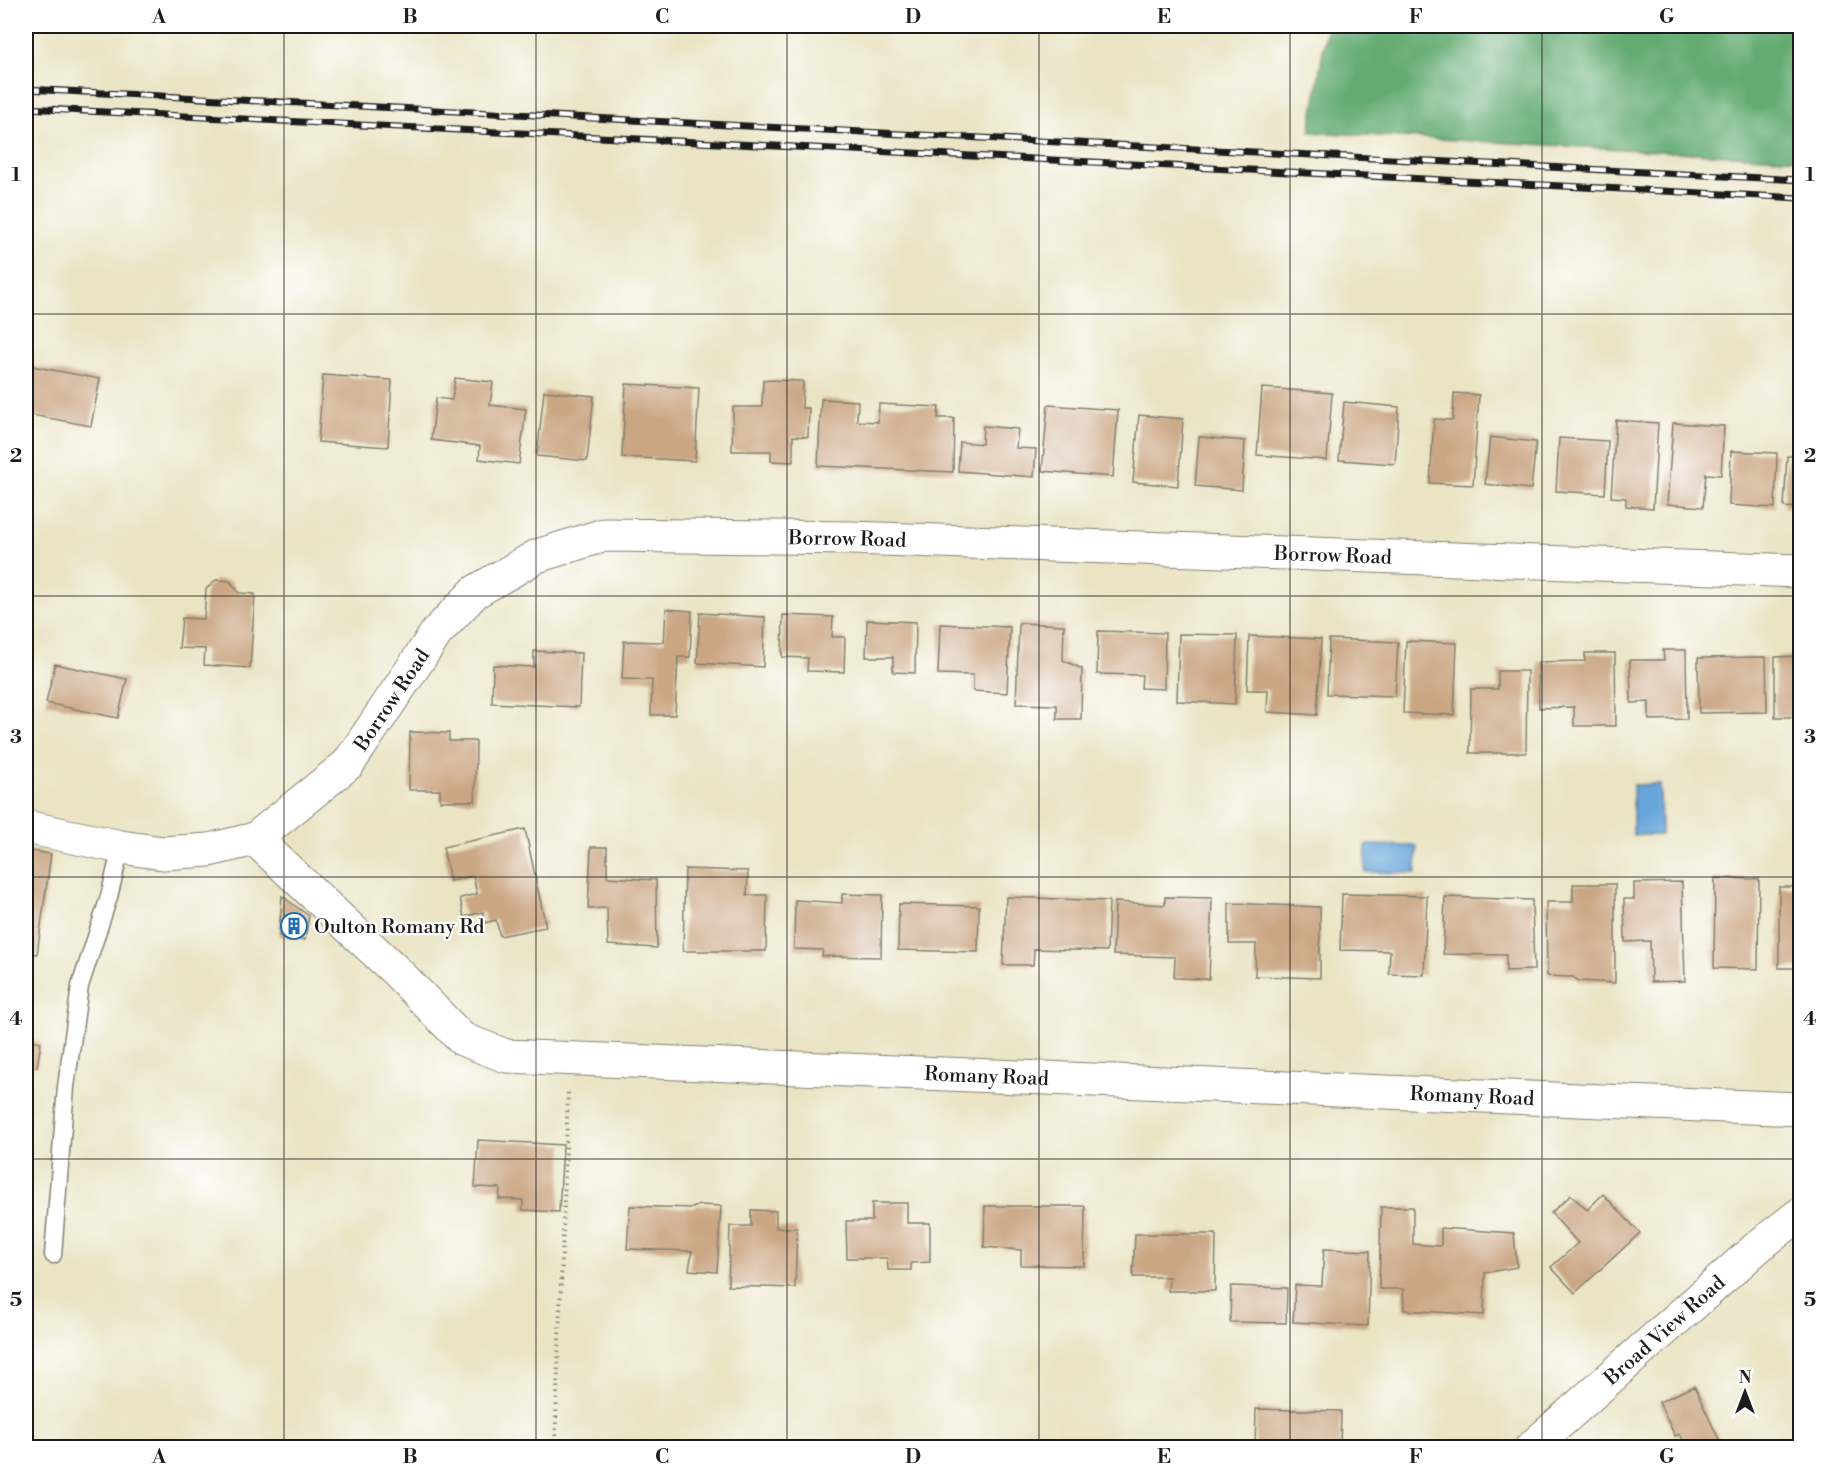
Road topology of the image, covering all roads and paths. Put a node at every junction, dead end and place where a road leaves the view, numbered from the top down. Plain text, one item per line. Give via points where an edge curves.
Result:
1 (1800, 571) edge
2 (26, 827) edge
3 (255, 839) junction
4 (121, 847) junction
5 (570, 1059) junction
6 (1800, 1108) edge
7 (1800, 1214) edge
8 (53, 1255) dead end
9 (555, 1448) edge
10 (1531, 1448) edge

1 - 3 street, Borrow Road via 851,538 604,536 537,556 475,592 437,632 348,764
2 - 4 street, Borrow Road
3 - 4 street, Borrow Road via 209,850 163,853
3 - 5 street, Romany Road via 399,973 462,1039 506,1056
4 - 8 lane via 80,986 66,1087
5 - 6 street, Romany Road
5 - 9 path
7 - 10 street, Broad View Road

